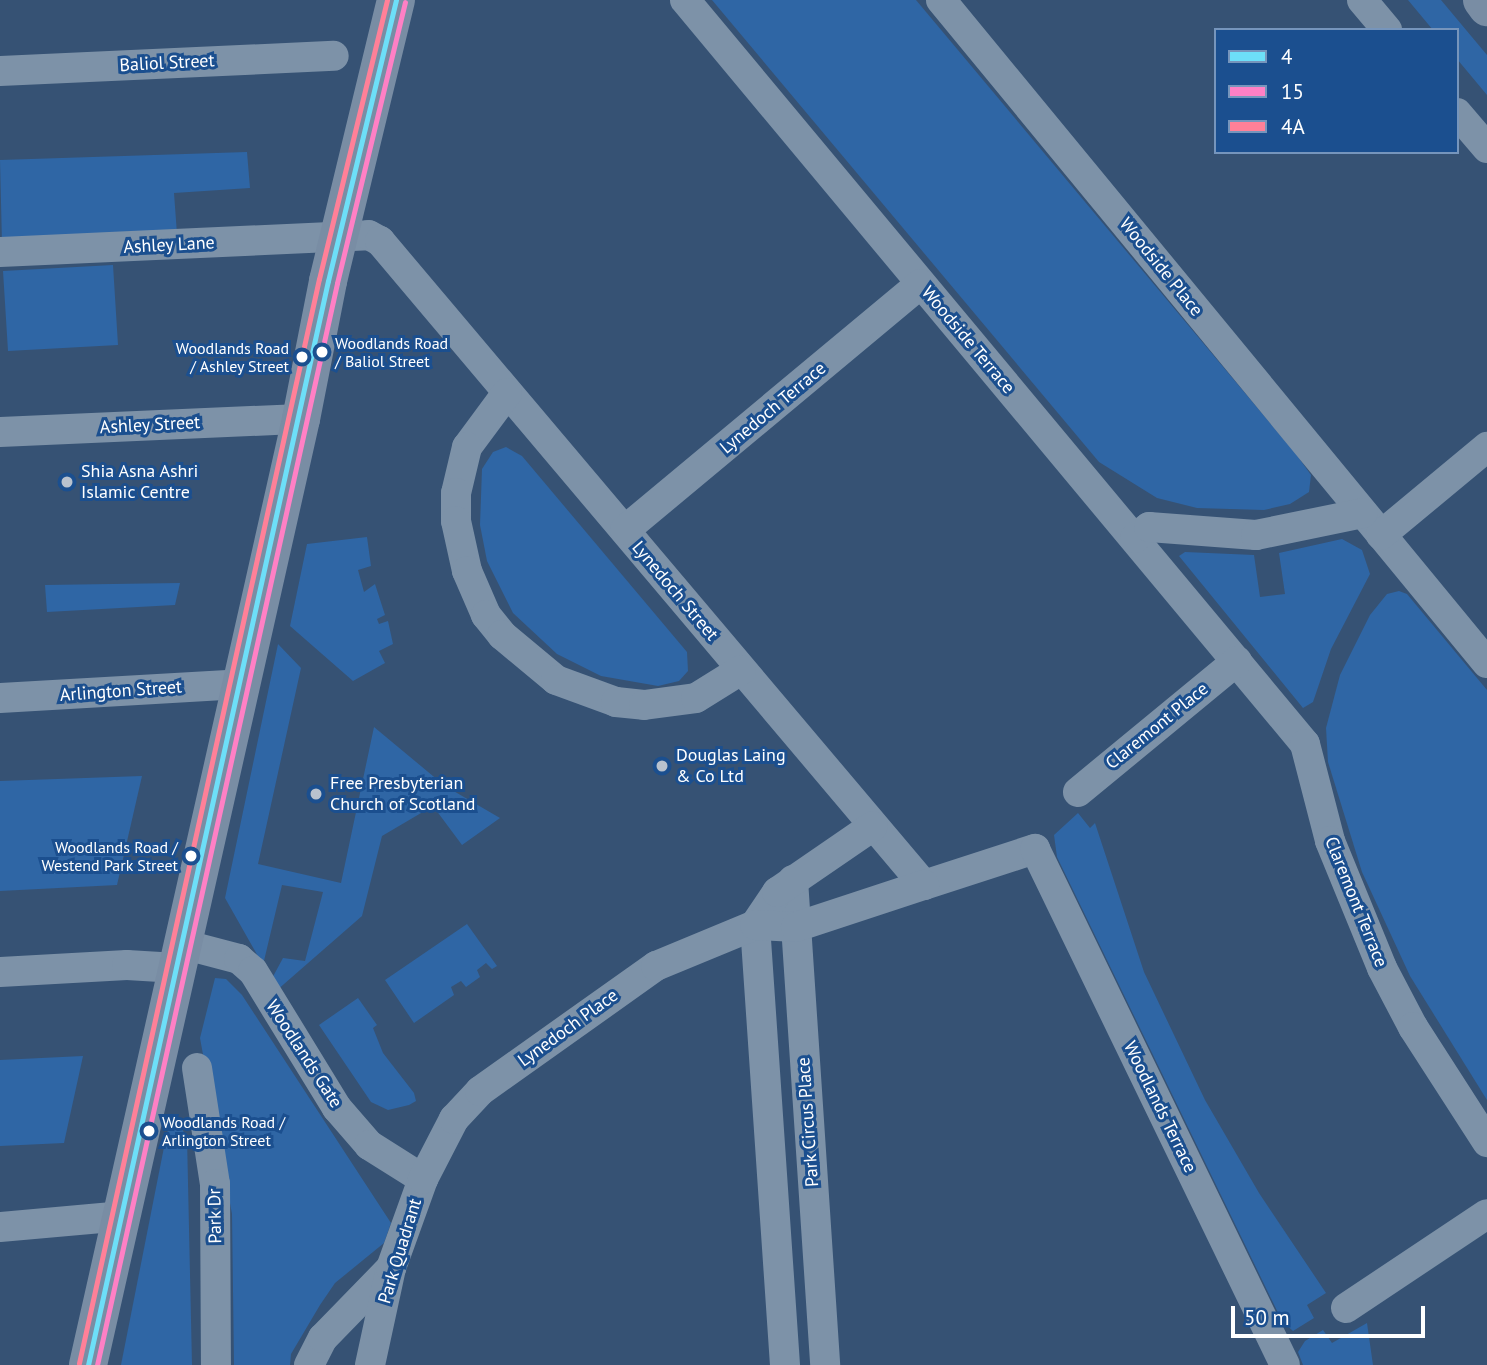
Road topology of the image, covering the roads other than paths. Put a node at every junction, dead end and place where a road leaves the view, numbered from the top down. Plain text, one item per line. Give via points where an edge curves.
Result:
1 (396, 0) edge
2 (941, 0) edge
3 (1362, 0) edge
4 (1482, 0) edge
5 (1487, 6) edge
6 (692, 9) edge
7 (1385, 28) edge
8 (334, 56) dead end
9 (0, 71) edge
10 (1459, 115) edge
11 (1487, 148) edge
12 (338, 237) junction
13 (0, 252) edge
14 (920, 284) junction
15 (507, 393) junction
16 (301, 419) junction
17 (0, 432) edge
18 (1487, 447) edge
19 (1372, 524) junction
20 (625, 530) junction
21 (1135, 538) junction
22 (1237, 661) junction
23 (1487, 663) edge
24 (741, 670) junction
25 (241, 684) junction
26 (0, 698) edge
27 (1078, 792) dead end
28 (873, 826) junction
29 (793, 880) junction
30 (924, 885) junction
31 (755, 925) junction
32 (796, 927) junction
33 (179, 956) junction
34 (0, 972) edge
35 (197, 1068) dead end
36 (808, 1121) junction
37 (769, 1122) junction
38 (1487, 1142) edge
39 (422, 1179) junction
40 (1487, 1214) edge
41 (124, 1216) junction
42 (0, 1227) edge
43 (391, 1268) junction
44 (1346, 1308) dead end
45 (88, 1365) edge
46 (216, 1365) edge
47 (309, 1365) edge
48 (370, 1365) edge
49 (785, 1365) edge
50 (825, 1365) edge
51 (1285, 1365) edge

1 - 12 street
2 - 19 street, Woodside Place
3 - 7 street
4 - 5 street
6 - 14 street, Woodside Terrace
8 - 9 street, Baliol Street
10 - 11 street
12 - 13 street, Ashley Lane
12 - 15 street, Lynedoch Street via 369,235 380,241
12 - 16 street
14 - 20 street, Lynedoch Terrace
14 - 21 street, Woodside Terrace
15 - 20 street, Lynedoch Street
15 - 24 street via 467,447 456,493 456,521 467,571 486,615 502,635 556,680 616,702 657,704 696,698
16 - 17 street, Ashley Street
16 - 25 street
18 - 19 street
19 - 21 street via 1256,535 1149,527
19 - 23 street, Woodside Place
20 - 24 street, Lynedoch Street
21 - 22 street, Woodside Terrace
22 - 27 street, Claremont Place
22 - 38 street, Claremont Terrace via 1305,744 1330,841 1382,968 1413,1027
24 - 28 street, Lynedoch Street
25 - 26 street, Arlington Street
25 - 33 street
28 - 29 street
28 - 30 street, Lynedoch Street
29 - 31 street via 777,892
29 - 32 street, Park Circus Place
30 - 32 street, Lynedoch Place
30 - 51 street, Woodlands Terrace via 1035,849
31 - 32 street, Lynedoch Place
31 - 37 street
31 - 39 street, Lynedoch Place via 656,966 480,1091 454,1119
32 - 36 street, Park Circus Place
33 - 34 street, Woodlands Gate via 127,965
33 - 39 street, Woodlands Gate via 239,959 253,971 337,1108 369,1144
33 - 41 street
35 - 46 street, Park Dr via 215,1184
36 - 37 street
36 - 50 street, Park Circus Place
37 - 49 street
39 - 43 street, Park Quadrant
40 - 44 street
41 - 42 street
41 - 45 street
43 - 47 street via 323,1338
43 - 48 street, Park Quadrant

